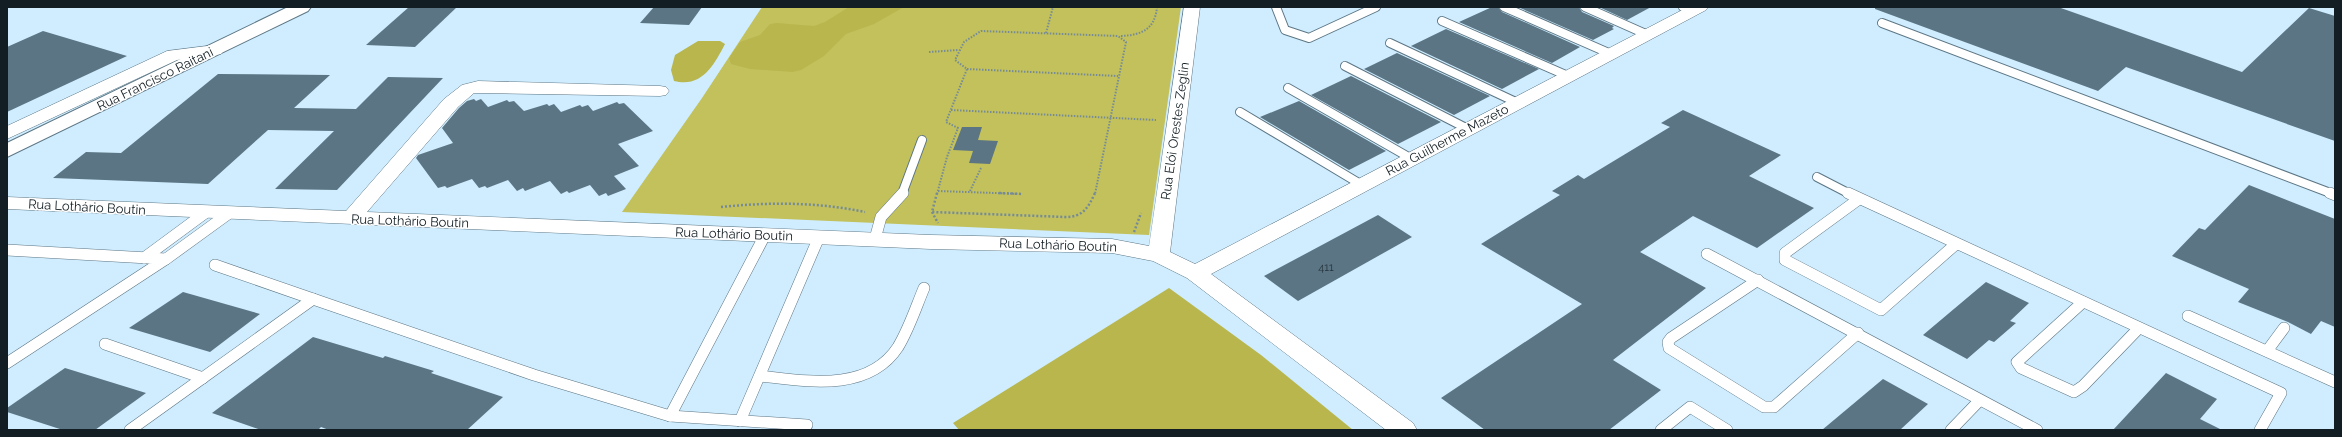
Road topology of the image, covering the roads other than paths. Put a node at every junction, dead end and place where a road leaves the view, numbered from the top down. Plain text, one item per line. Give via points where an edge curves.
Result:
1 (302, 7) edge
2 (1192, 7) edge
3 (1276, 7) edge
4 (1376, 7) edge
5 (1504, 7) edge
6 (1585, 7) edge
7 (1692, 8) edge
8 (1442, 21) dead end
9 (1882, 23) dead end
10 (1648, 34) junction
11 (1390, 43) dead end
12 (215, 50) junction
13 (1611, 54) junction
14 (1345, 66) dead end
15 (1568, 76) junction
16 (1288, 88) dead end
17 (660, 91) dead end
18 (1518, 103) junction
19 (1240, 112) dead end
20 (1468, 129) junction
21 (7, 133) edge
22 (922, 140) dead end
23 (7, 151) edge
24 (1412, 159) junction
25 (1816, 177) dead end
26 (1362, 185) junction
27 (2335, 195) edge
28 (1859, 199) junction
29 (7, 203) edge
30 (205, 212) junction
31 (228, 214) junction
32 (350, 219) junction
33 (765, 235) junction
34 (819, 237) junction
35 (875, 239) junction
36 (1956, 244) junction
37 (7, 250) edge
38 (1707, 254) dead end
39 (1159, 255) junction
40 (144, 258) junction
41 (166, 260) junction
42 (215, 265) dead end
43 (1195, 273) junction
44 (1758, 280) junction
45 (924, 288) dead end
46 (313, 299) junction
47 (2083, 302) junction
48 (2188, 316) dead end
49 (2139, 328) junction
50 (2284, 328) dead end
51 (1858, 333) junction
52 (105, 344) dead end
53 (2267, 351) junction
54 (7, 363) edge
55 (760, 376) junction
56 (203, 378) junction
57 (2335, 382) edge
58 (1979, 401) junction
59 (670, 416) junction
60 (740, 421) junction
61 (808, 425) dead end
62 (130, 430) edge
63 (1404, 430) edge
64 (1661, 430) edge
65 (1727, 430) edge
66 (1951, 430) edge
67 (2037, 430) edge
68 (2260, 430) edge

1 - 12 main road, Rua Francisco Raitani
2 - 39 street, Rua Elói Orestes Zeglin
3 - 4 lane via 1284,30 1309,38
5 - 13 lane
6 - 10 lane
7 - 10 street, Rua Guilherme Mazeto
8 - 15 lane
9 - 27 lane
10 - 13 street, Rua Guilherme Mazeto
11 - 18 lane
12 - 21 street via 173,54
12 - 23 main road, Rua Francisco Raitani
13 - 15 street, Rua Guilherme Mazeto
14 - 20 lane
15 - 18 street, Rua Guilherme Mazeto
16 - 24 lane
17 - 32 street via 478,86 468,89 454,100
18 - 20 street, Rua Guilherme Mazeto
19 - 26 lane
20 - 24 street, Rua Guilherme Mazeto
22 - 35 lane via 901,197 881,217
24 - 26 street, Rua Guilherme Mazeto
25 - 28 lane
26 - 43 street, Rua Guilherme Mazeto
28 - 36 lane
28 - 36 lane via 1785,253 1785,260 1881,310
29 - 30 street, Rua Lothário Boutin
30 - 31 street, Rua Lothário Boutin
30 - 40 lane
31 - 32 street, Rua Lothário Boutin
31 - 41 lane
32 - 33 street, Rua Lothário Boutin
33 - 34 street, Rua Lothário Boutin
33 - 59 lane
34 - 35 street, Rua Lothário Boutin
34 - 55 lane
35 - 39 street, Rua Lothário Boutin via 1076,244 1119,247
36 - 47 lane
37 - 40 lane
38 - 44 lane
39 - 43 street, Rua Lothário Boutin
40 - 41 lane
41 - 54 lane
42 - 46 lane
43 - 63 street, Rua Lothário Boutin
44 - 51 lane
44 - 51 lane via 1672,338 1668,342 1669,348 1764,407 1774,407
45 - 55 lane via 897,347 885,363 859,379 836,382
46 - 56 lane
46 - 59 lane via 534,375
47 - 49 lane
47 - 49 lane via 2017,362 2021,368 2074,392 2083,386
48 - 53 lane
49 - 68 lane via 2281,393
50 - 53 lane
51 - 58 lane
52 - 56 lane
53 - 57 lane
55 - 60 lane
56 - 62 lane
58 - 66 lane
58 - 67 lane
59 - 60 lane
60 - 61 lane
64 - 65 lane via 1690,407

